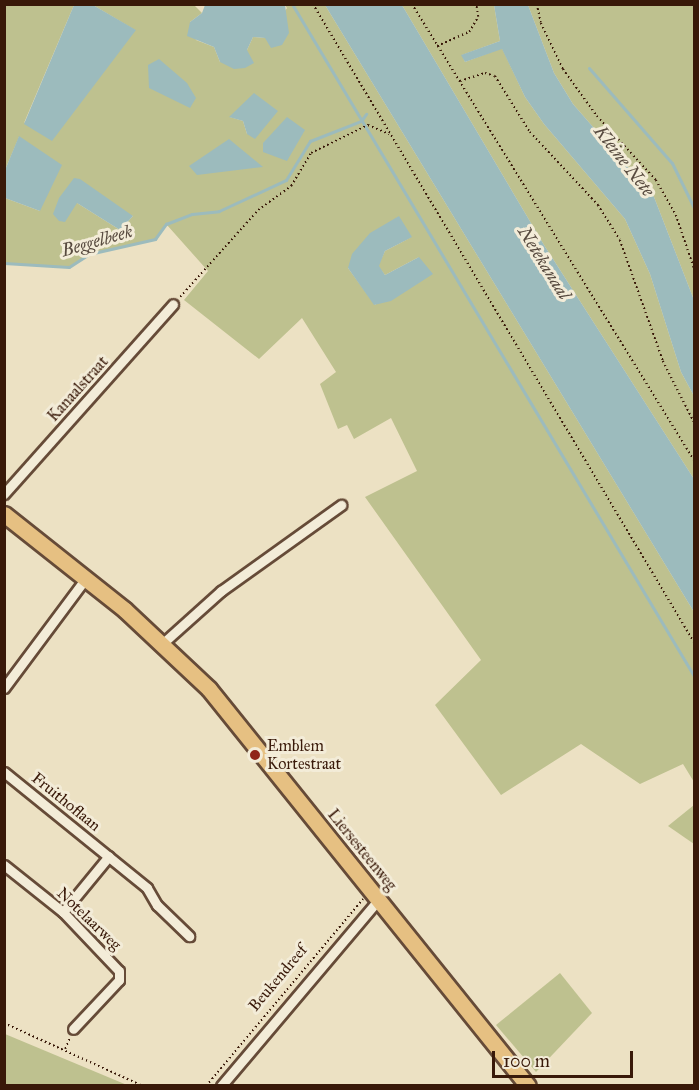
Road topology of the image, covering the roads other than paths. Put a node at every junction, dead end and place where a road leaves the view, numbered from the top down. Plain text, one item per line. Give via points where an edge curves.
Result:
1 (173, 304) road end
2 (4, 494) edge
3 (341, 505) dead end
4 (4, 514) edge
5 (86, 578) junction
6 (162, 643) junction
7 (4, 688) edge
8 (4, 772) edge
9 (109, 856) junction
10 (4, 865) edge
11 (375, 894) junction
12 (63, 912) junction
13 (189, 936) dead end
14 (73, 1029) road end
15 (221, 1086) edge
16 (528, 1086) edge

1 - 2 street, Kanaalstraat
3 - 6 street via 221,591
4 - 5 main road, Liersesteenweg
5 - 6 main road, Liersesteenweg
5 - 7 street
6 - 11 main road, Liersesteenweg
8 - 9 street, Fruithoflaan
9 - 12 street
9 - 13 street, Fruithoflaan via 147,888 157,905
10 - 12 street, Notelaarweg
11 - 15 street, Beukendreef
11 - 16 main road, Liersesteenweg
12 - 14 street, Notelaarweg via 101,950 120,977

